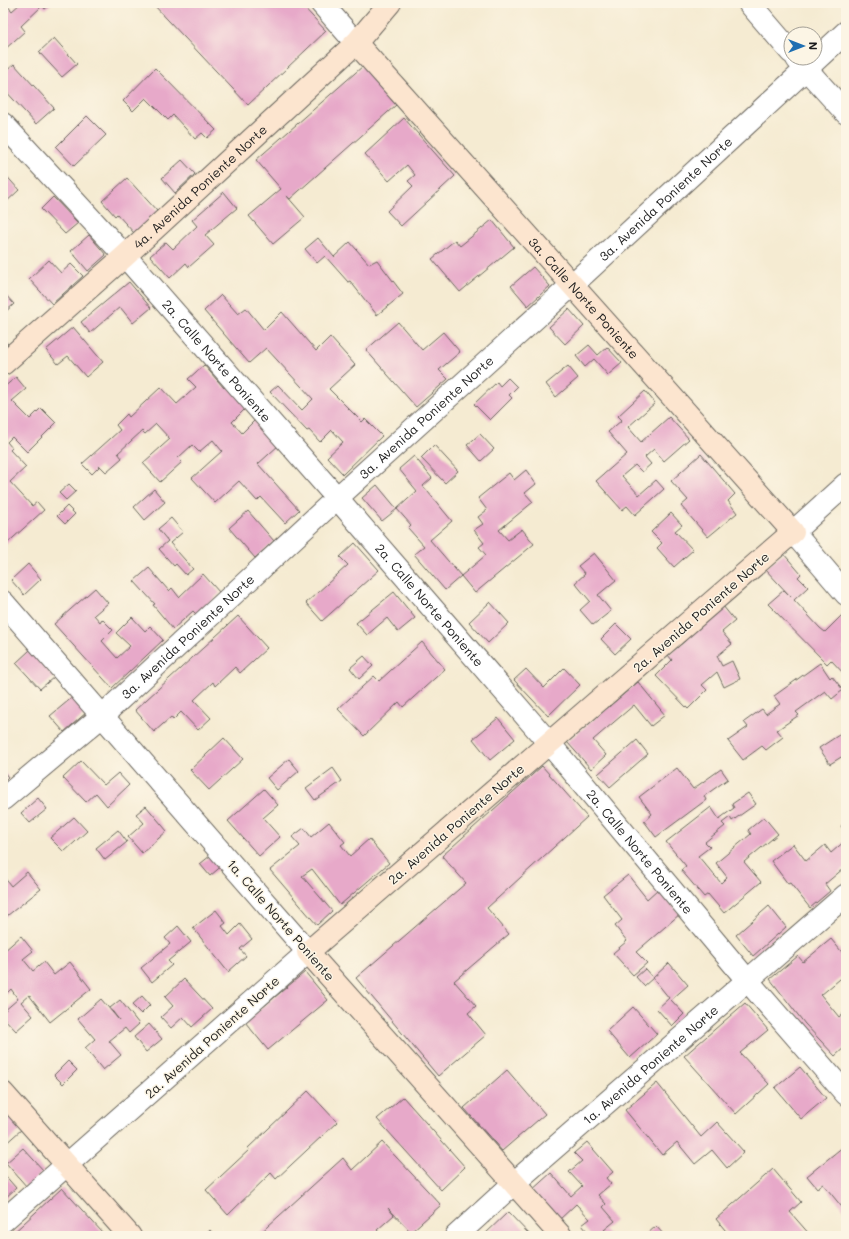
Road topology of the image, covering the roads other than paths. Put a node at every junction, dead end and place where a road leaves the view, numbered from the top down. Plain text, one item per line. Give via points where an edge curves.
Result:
1 (321, 3) edge
2 (390, 3) edge
3 (749, 3) edge
4 (846, 32) edge
5 (356, 43) junction
6 (783, 43) edge
7 (823, 48) edge
8 (799, 66) edge
9 (803, 66) edge
10 (846, 113) edge
11 (3, 124) edge
12 (126, 256) junction
13 (572, 285) junction
14 (3, 364) edge
15 (846, 484) edge
16 (337, 498) junction
17 (793, 532) junction
18 (846, 594) edge
19 (3, 602) edge
20 (102, 716) junction
21 (549, 743) junction
22 (3, 799) edge
23 (846, 895) edge
24 (308, 952) junction
25 (747, 980) junction
26 (3, 1093) edge
27 (846, 1094) edge
28 (67, 1165) junction
29 (514, 1183) junction
30 (3, 1221) edge
31 (130, 1236) edge
32 (456, 1236) edge
33 (561, 1236) edge

1 - 5 street, 3a. Calle Norte Poniente
2 - 5 main road, 4a. Avenida Poniente Norte
3 - 6 street
4 - 7 street, 3a. Avenida Poniente Norte
5 - 12 main road, 4a. Avenida Poniente Norte
5 - 13 main road, 3a. Calle Norte Poniente
8 - 13 street, 3a. Avenida Poniente Norte
9 - 10 street
11 - 12 street, 2a. Calle Norte Poniente
12 - 14 main road, 4a. Avenida Poniente Norte
12 - 16 street, 2a. Calle Norte Poniente
13 - 16 street, 3a. Avenida Poniente Norte
13 - 17 main road, 3a. Calle Norte Poniente
15 - 17 street, 2a. Avenida Poniente Norte
16 - 20 street, 3a. Avenida Poniente Norte
16 - 21 street, 2a. Calle Norte Poniente
17 - 18 street, 3a. Calle Norte Poniente
17 - 21 main road, 2a. Avenida Poniente Norte
19 - 20 street, 1a. Calle Norte Poniente
20 - 22 street, 3a. Avenida Poniente Norte
20 - 24 street, 1a. Calle Norte Poniente
21 - 24 main road, 2a. Avenida Poniente Norte
21 - 25 street, 2a. Calle Norte Poniente
23 - 25 street, 1a. Avenida Poniente Norte
24 - 28 street, 2a. Avenida Poniente Norte
24 - 29 main road, 1a. Calle Norte Poniente
25 - 27 street, 2a. Calle Norte Poniente
25 - 29 street, 1a. Avenida Poniente Norte
26 - 28 main road
28 - 30 street, 2a. Avenida Poniente Norte
28 - 31 main road
29 - 32 street, 1a. Avenida Poniente Norte
29 - 33 main road, 1a. Calle Norte Poniente

